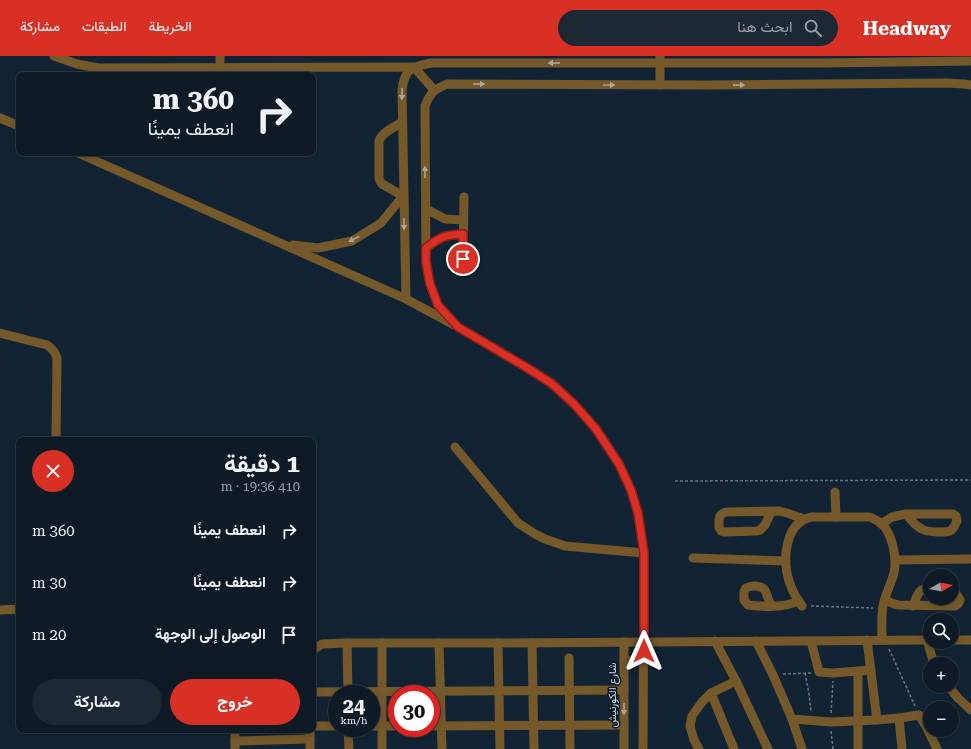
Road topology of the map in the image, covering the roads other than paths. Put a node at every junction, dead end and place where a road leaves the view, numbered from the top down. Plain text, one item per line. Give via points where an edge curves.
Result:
1 (54, 56) edge
2 (220, 56) edge
3 (660, 59) edge
4 (433, 60) edge
5 (971, 61) edge
6 (414, 67) junction
7 (220, 68) junction
8 (660, 85) junction
9 (971, 86) edge
10 (434, 90) junction
11 (0, 118) edge
12 (402, 122) junction
13 (16, 125) edge
14 (85, 156) edge
15 (403, 196) junction
16 (464, 197) dead end
17 (426, 209) junction
18 (463, 220) junction
19 (463, 234) junction
20 (283, 244) junction
21 (426, 248) junction
22 (463, 259) dead end
23 (406, 299) junction
24 (458, 327) junction
25 (0, 333) edge
26 (56, 437) edge
27 (455, 447) dead end
28 (835, 492) dead end
29 (771, 512) junction
30 (906, 514) junction
31 (836, 517) junction
32 (804, 519) junction
33 (882, 524) junction
34 (644, 553) junction
35 (693, 558) dead end
36 (971, 559) edge
37 (786, 560) junction
38 (895, 560) junction
39 (923, 589) edge
40 (884, 604) junction
41 (958, 605) edge
42 (771, 606) dead end
43 (912, 606) junction
44 (16, 609) edge
45 (0, 610) edge
46 (867, 640) junction
47 (884, 640) junction
48 (923, 640) edge
49 (959, 640) edge
50 (971, 640) edge
51 (756, 641) junction
52 (811, 641) junction
53 (624, 642) junction
54 (643, 642) junction
55 (715, 642) junction
56 (347, 643) junction
57 (382, 643) junction
58 (440, 643) junction
59 (498, 643) junction
60 (532, 643) junction
61 (316, 648) edge
62 (569, 658) dead end
63 (644, 660) junction
64 (624, 661) junction
65 (871, 670) junction
66 (858, 671) junction
67 (736, 681) junction
68 (348, 685) edge
69 (624, 690) junction
70 (441, 691) junction
71 (499, 691) junction
72 (533, 691) junction
73 (569, 691) junction
74 (316, 692) edge
75 (328, 692) edge
76 (382, 692) junction
77 (711, 693) junction
78 (954, 693) edge
79 (971, 710) edge
80 (899, 718) junction
81 (792, 719) junction
82 (858, 720) junction
83 (877, 720) junction
84 (534, 725) junction
85 (569, 725) junction
86 (624, 725) junction
87 (316, 726) edge
88 (328, 726) edge
89 (382, 726) junction
90 (388, 726) edge
91 (442, 726) junction
92 (500, 726) junction
93 (234, 733) edge
94 (310, 735) edge
95 (348, 737) edge
96 (235, 745) edge
97 (310, 749) edge
98 (349, 749) edge
99 (382, 749) edge
100 (442, 749) edge
101 (500, 749) edge
102 (534, 749) edge
103 (570, 749) edge
104 (624, 749) edge
105 (644, 749) edge
106 (699, 749) edge
107 (734, 749) edge
108 (768, 749) edge
109 (802, 749) edge
110 (858, 749) edge
111 (902, 749) edge
112 (938, 749) edge

1 - 7 street via 98,68
2 - 7 street
3 -> 4 street
3 - 5 street
3 - 8 street
4 - 6 street
6 - 7 street
6 - 10 street
6 -> 12 street via 403,81
8 -> 9 street via 947,83
10 -> 8 street via 447,84
17 -> 10 street via 425,106
11 - 13 street
12 - 15 street
12 - 15 street via 380,138 379,180
14 - 20 street
15 -> 20 street via 381,223 352,241 318,248
15 -> 23 street
16 - 18 street
17 - 18 street via 444,219
17 - 21 street
18 - 19 street
19 - 21 street via 442,237
19 - 22 street
20 - 23 street
21 - 24 street via 430,284 438,305
23 - 24 street
24 - 34 street via 551,383 596,429 619,464 631,490 638,513
25 - 26 street via 47,345 56,354
27 - 34 street via 518,523 535,534 565,546
28 - 31 street
29 - 29 street via 724,512 719,517 719,527 724,532 757,531 763,528
29 - 32 street via 779,511
30 - 30 street via 953,514 957,521 949,532 924,530
30 - 33 street via 892,517
31 - 32 street
31 - 33 street via 870,518
32 - 37 street via 797,524 788,541
33 - 38 street via 889,535
34 - 54 street
35 - 37 street
36 - 38 street
37 - 42 street via 788,580 800,604
38 - 40 street via 894,574
39 - 43 street
40 - 43 street
40 - 47 street
41 - 43 street
44 - 45 street
46 - 47 street
46 - 52 street
46 - 65 street
47 - 48 street
49 - 50 street
51 - 52 street
51 - 55 street
51 - 81 street
52 - 66 street via 819,672
53 - 54 street
53 - 60 street
53 - 64 street, شارع الكورنيش
54 - 55 street
54 - 63 street
55 - 67 street
56 - 57 street
56 - 61 street via 322,644
56 - 68 street
57 - 58 street
57 - 76 street
58 - 59 street
58 - 70 street
59 - 60 street
59 - 71 street
60 - 72 street
62 - 73 street
63 - 64 street
63 - 105 street
64 - 69 street, شارع الكورنيش
65 - 66 street
65 - 83 street
66 - 82 street
67 - 77 street
67 - 108 street
69 - 73 street
69 -> 86 street, شارع الكورنيش
70 - 71 street
70 - 76 street
70 - 91 street
71 - 72 street
71 - 92 street
72 - 73 street
72 - 84 street
73 - 85 street
74 - 75 street
76 - 89 street
77 - 106 street via 692,716 690,726
77 - 107 street
78 - 79 street
80 - 83 street
80 - 111 street
80 - 112 street via 919,715
81 - 82 street via 831,722
81 - 109 street
82 - 83 street
82 - 110 street
84 - 85 street
84 - 92 street
84 - 102 street
85 - 86 street
85 - 103 street
86 - 104 street, شارع الكورنيش
87 - 88 street
89 - 90 street
89 - 99 street
91 - 92 street
91 - 100 street
92 - 101 street
93 - 96 street
94 - 96 street
94 - 97 street
95 - 98 street

